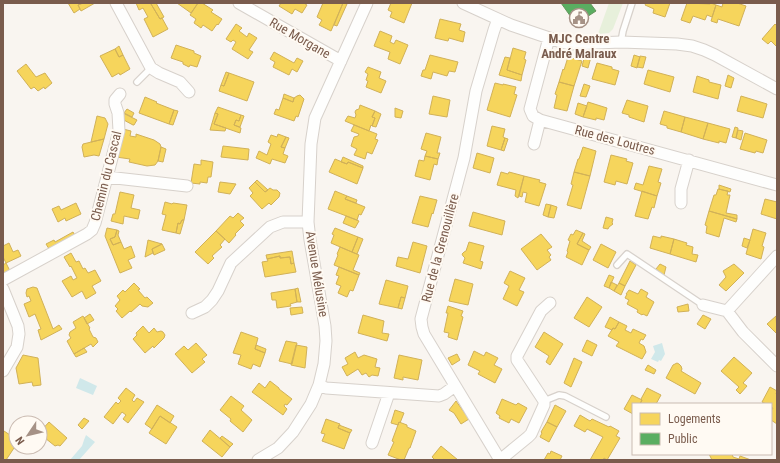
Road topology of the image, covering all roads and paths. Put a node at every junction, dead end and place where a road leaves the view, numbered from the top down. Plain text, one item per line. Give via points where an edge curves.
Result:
1 (116, 3) edge
2 (239, 3) edge
3 (367, 3) edge
4 (463, 3) edge
5 (632, 3) edge
6 (498, 19) junction
7 (549, 38) junction
8 (621, 42) junction
9 (341, 61) junction
10 (150, 68) junction
11 (137, 82) dead end
12 (777, 88) edge
13 (189, 92) dead end
14 (120, 94) dead end
15 (540, 120) junction
16 (534, 144) dead end
17 (689, 160) junction
18 (107, 177) junction
19 (777, 185) edge
20 (188, 186) dead end
21 (681, 203) dead end
22 (308, 222) junction
23 (777, 256) edge
24 (617, 265) dead end
25 (3, 280) edge
26 (3, 289) edge
27 (550, 303) dead end
28 (703, 305) joint
29 (727, 311) junction
30 (192, 313) dead end
31 (777, 366) edge
32 (3, 371) edge
33 (319, 385) junction
34 (455, 386) junction
35 (389, 393) junction
36 (544, 402) junction
37 (606, 417) dead end
38 (372, 443) dead end
39 (258, 460) edge
40 (500, 460) edge

1 - 10 street
2 - 9 street, Rue Morgane
3 - 9 street, Avenue Mélusine
4 - 6 street
5 - 8 lane
6 - 7 street
6 - 34 street, Rue de la Grenouillère via 476,91 464,158 421,319 424,334
7 - 8 street via 571,44
7 - 15 street via 530,109 533,116
8 - 12 street via 692,46 715,55
9 - 22 street, Avenue Mélusine via 314,127
10 - 11 lane
10 - 13 street via 180,82
14 - 18 street, Chemin du Cascal via 115,100 119,131
15 - 16 street
15 - 17 street, Rue des Loutres
17 - 19 street, Rue des Loutres
17 - 21 street via 681,189
18 - 20 street
18 - 25 street, Chemin du Cascal via 92,230
22 - 30 street via 283,222 270,227 231,263 212,300 205,307
22 - 33 street, Avenue Mélusine via 325,326 324,364
23 - 29 street
24 - 28 lane via 627,254
26 - 32 street via 19,334 17,347
27 - 36 street via 541,311 517,356 517,360
28 - 29 street
29 - 31 street via 743,332
33 - 35 street via 326,388
33 - 39 street, Avenue Mélusine via 311,404 293,432 278,448
34 - 35 street via 439,396
34 - 40 street, Rue de la Grenouillère
35 - 38 street
36 - 37 lane via 559,395 565,396
36 - 40 street via 531,434

